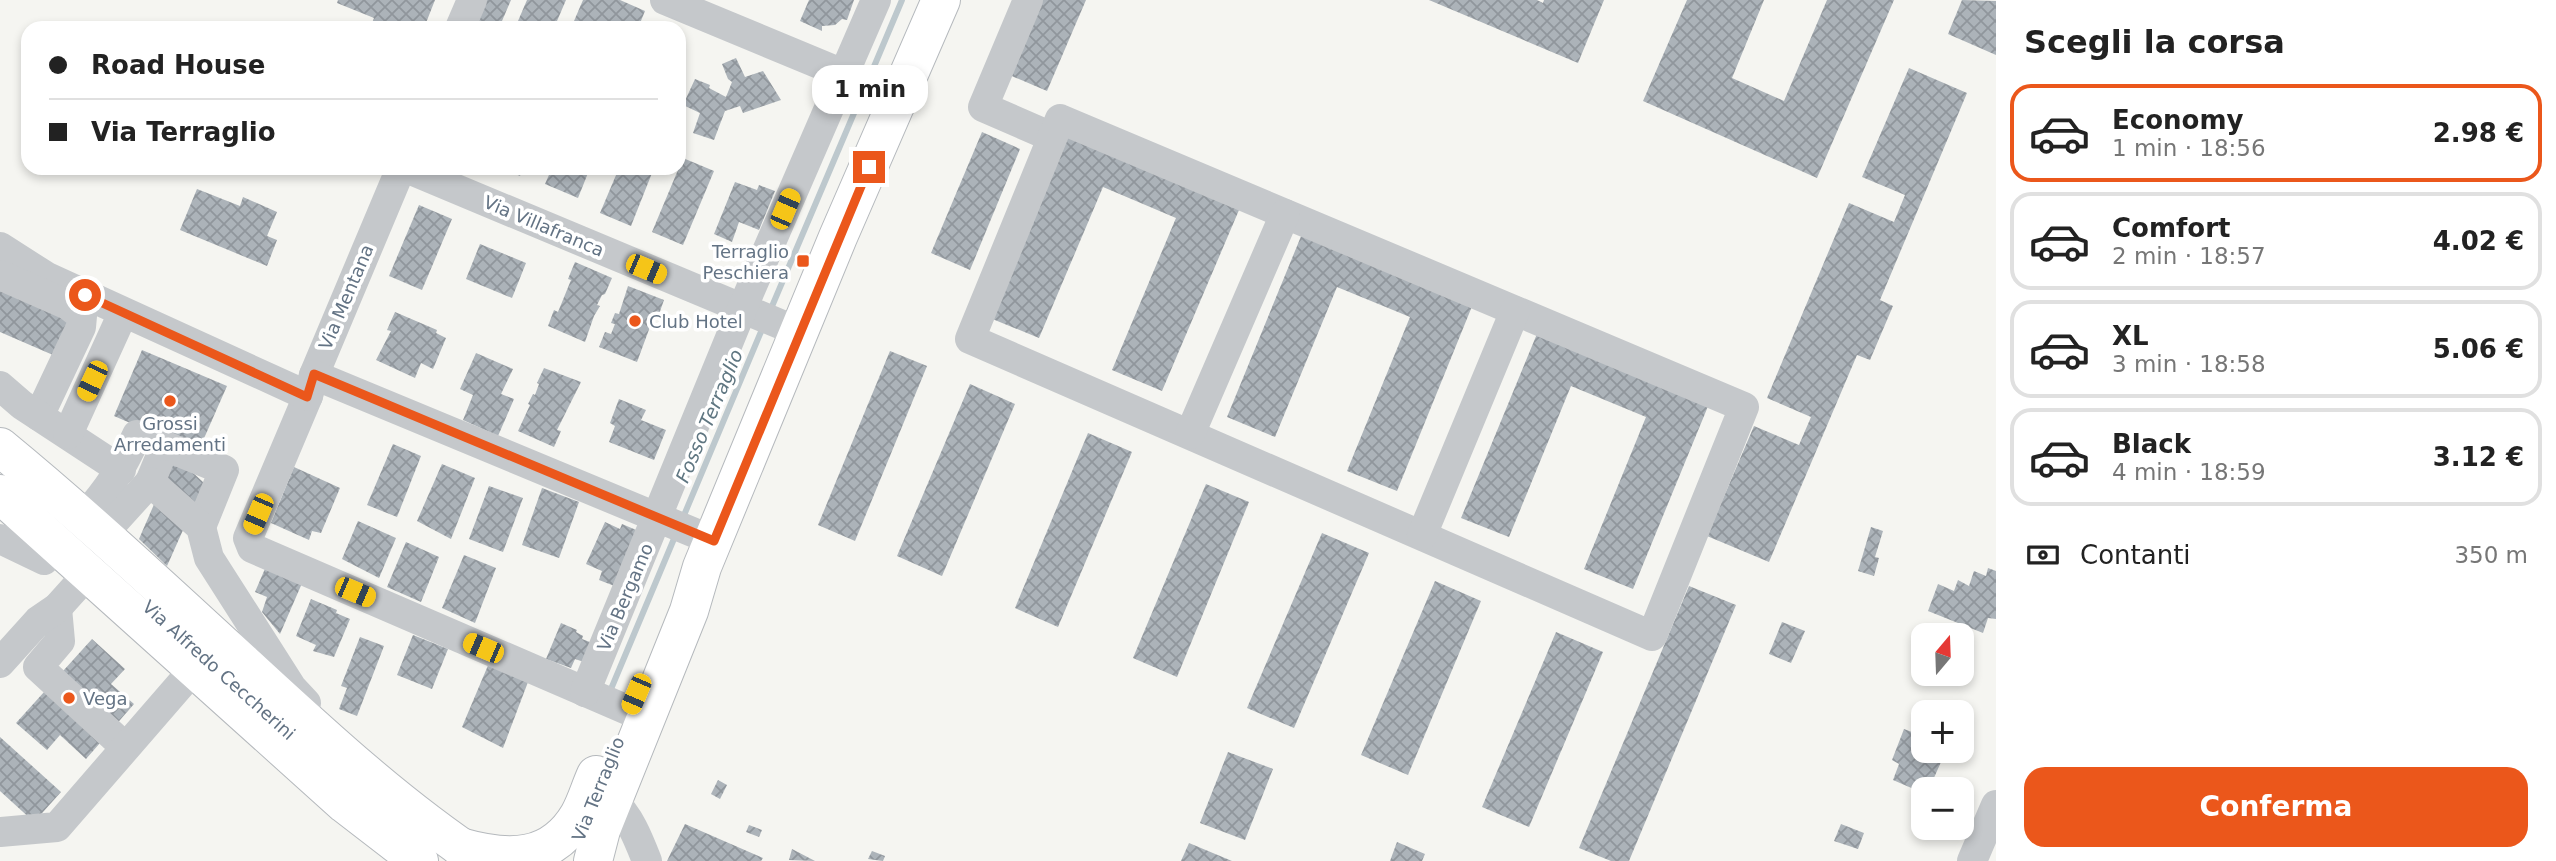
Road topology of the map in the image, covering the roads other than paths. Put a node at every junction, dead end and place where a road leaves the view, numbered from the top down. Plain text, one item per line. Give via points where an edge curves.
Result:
1 (472, 0) edge
2 (665, 0) edge
3 (876, 0) edge
4 (941, 0) edge
5 (1028, 0) edge
6 (463, 21) edge
7 (870, 85) junction
8 (1052, 137) junction
9 (401, 175) edge
10 (421, 175) edge
11 (1285, 214) junction
12 (0, 247) edge
13 (0, 275) edge
14 (43, 285) junction
15 (1515, 311) junction
16 (123, 313) junction
17 (769, 320) junction
18 (0, 386) edge
19 (311, 386) junction
20 (39, 416) junction
21 (68, 434) junction
22 (1190, 434) junction
23 (164, 446) junction
24 (0, 447) edge
25 (0, 470) edge
26 (121, 470) junction
27 (149, 482) junction
28 (0, 494) edge
29 (0, 518) edge
30 (93, 526) junction
31 (201, 527) junction
32 (1422, 535) junction
33 (687, 536) junction
34 (0, 539) edge
35 (44, 560) junction
36 (66, 598) junction
37 (0, 663) edge
38 (181, 684) junction
39 (585, 692) junction
40 (245, 704) junction
41 (632, 719) junction
42 (326, 739) junction
43 (125, 747) junction
44 (612, 800) junction
45 (1996, 805) edge
46 (0, 832) edge
47 (462, 856) edge
48 (589, 858) edge
49 (386, 861) edge
50 (419, 861) edge
51 (647, 861) edge
52 (1972, 861) edge

1 - 6 street
2 - 7 street
3 - 7 street, Via Bergamo
4 - 7 main road, Via Terraglio
5 - 8 street via 984,107
7 - 17 main road, Via Terraglio
7 - 17 street, Via Bergamo
8 - 11 street via 1060,119
8 - 22 street via 970,339
9 - 19 street, Via Mentana
10 - 17 street, Via Villafranca
11 - 15 street
11 - 22 street
12 - 14 street
13 - 14 street
14 - 16 street
14 - 20 street via 82,316
15 - 32 street
15 - 32 street via 1744,407 1652,636
16 - 19 street
16 - 21 street
17 - 33 main road, Via Terraglio
17 - 33 street, Via Bergamo
18 - 20 street
19 - 33 street
19 - 39 street, Via Mentana via 248,538 252,548
20 - 21 street
21 - 26 street
22 - 32 street
23 - 26 street via 137,435
23 - 27 street
23 - 31 street via 224,470
24 - 30 main road
25 - 40 main road, Via Alfredo Ceccherini
26 - 30 street
27 - 30 street
27 - 31 street
28 - 40 main road, Via Alfredo Ceccherini
29 - 35 main road
30 - 42 main road
31 - 42 street via 209,558 292,688 315,713
33 - 39 street, Via Bergamo
33 - 41 main road, Via Terraglio via 677,601
34 - 35 street
35 - 36 main road
36 - 37 street
36 - 38 main road
36 - 43 street via 60,642 38,667
38 - 43 street
38 - 49 main road
39 - 41 street
40 - 47 main road, Via Alfredo Ceccherini via 355,792
40 - 50 main road, Via Alfredo Ceccherini via 345,804
41 - 44 main road, Via Terraglio
41 - 47 main road via 609,746 567,835 548,850 527,858
41 - 48 main road, Via Terraglio via 580,839
42 - 47 main road
43 - 46 street via 57,827
44 - 48 main road, Via Terraglio
44 - 51 street via 633,826
45 - 52 street

